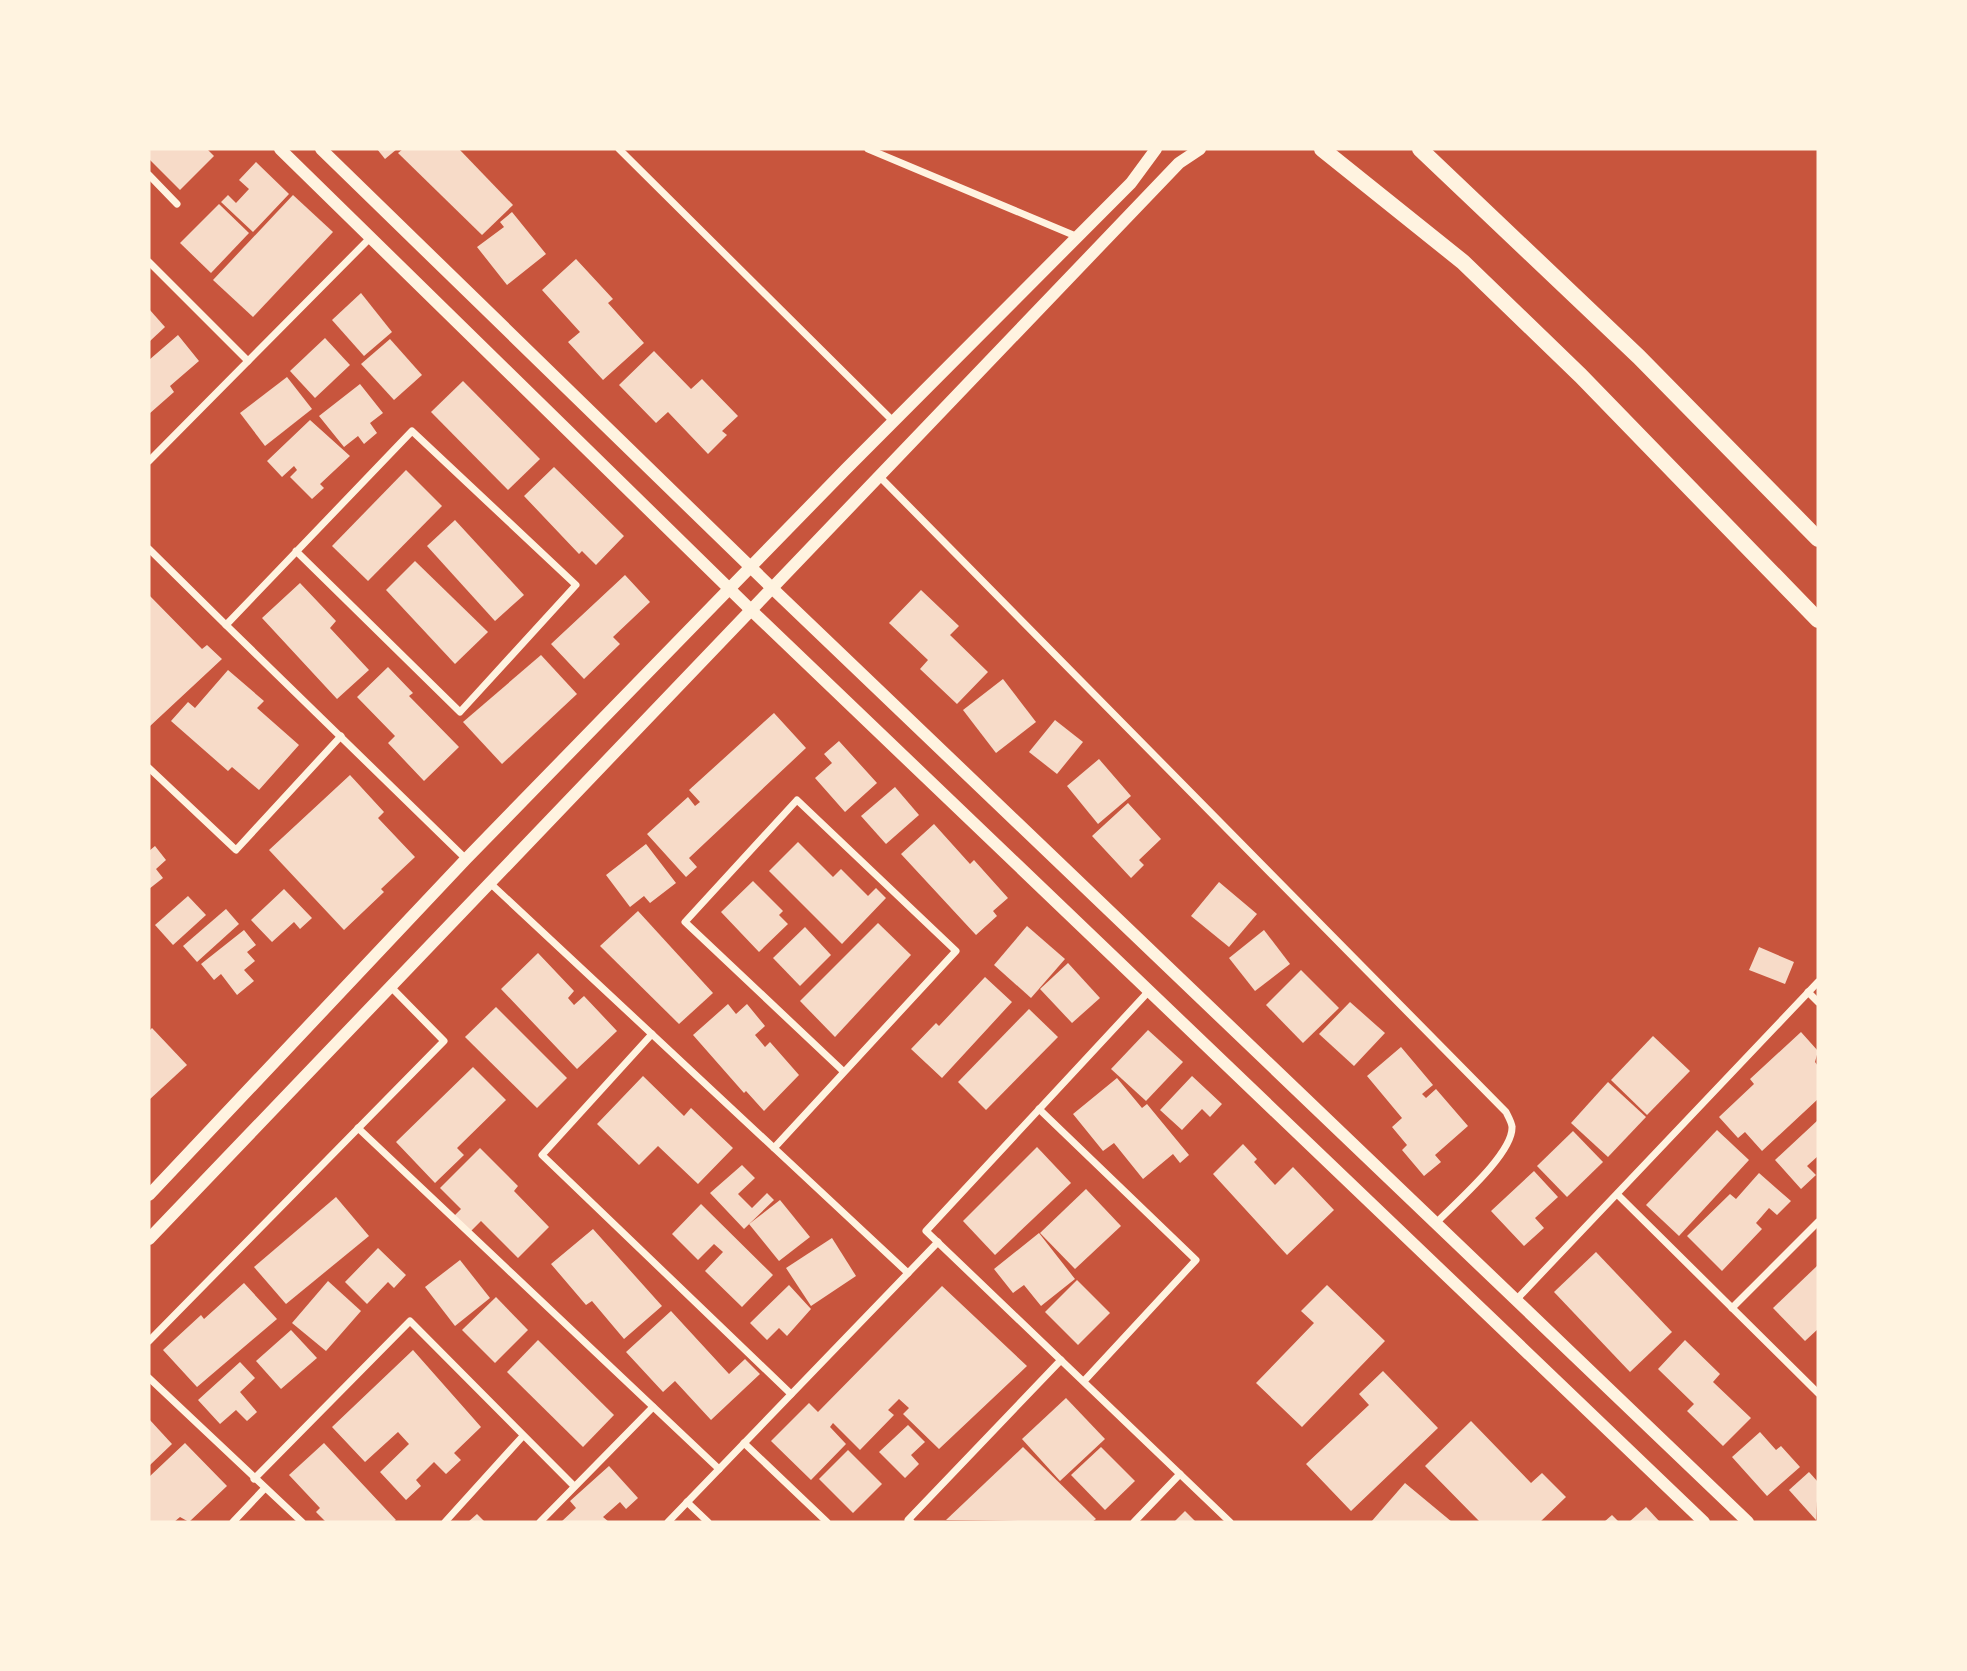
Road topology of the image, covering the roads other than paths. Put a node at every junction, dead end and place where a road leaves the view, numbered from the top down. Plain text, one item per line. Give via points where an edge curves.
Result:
1 (280, 149) edge
2 (321, 149) edge
3 (619, 149) edge
4 (868, 149) edge
5 (1156, 149) edge
6 (1200, 149) edge
7 (1322, 149) edge
8 (1420, 149) edge
9 (149, 175) edge
10 (177, 204) dead end
11 (371, 237) junction
12 (1078, 237) junction
13 (149, 262) edge
14 (248, 361) junction
15 (894, 422) junction
16 (149, 461) edge
17 (879, 476) junction
18 (1818, 539) edge
19 (149, 549) edge
20 (296, 551) junction
21 (750, 567) junction
22 (729, 588) junction
23 (773, 589) junction
24 (752, 611) junction
25 (1818, 620) edge
26 (226, 625) junction
27 (341, 736) junction
28 (149, 768) edge
29 (466, 859) junction
30 (491, 884) junction
31 (1818, 982) edge
32 (391, 987) junction
33 (1149, 991) junction
34 (1808, 992) junction
35 (1818, 1002) edge
36 (652, 1034) junction
37 (844, 1072) junction
38 (1040, 1110) junction
39 (358, 1128) junction
40 (774, 1147) junction
41 (149, 1195) edge
42 (1618, 1195) junction
43 (1436, 1223) junction
44 (1818, 1223) edge
45 (149, 1239) edge
46 (938, 1242) junction
47 (908, 1273) junction
48 (1516, 1300) junction
49 (1732, 1308) junction
50 (149, 1341) edge
51 (1061, 1360) junction
52 (149, 1378) edge
53 (1084, 1381) junction
54 (1818, 1393) edge
55 (791, 1394) junction
56 (653, 1407) junction
57 (523, 1436) junction
58 (744, 1443) junction
59 (719, 1469) junction
60 (1180, 1474) junction
61 (254, 1479) junction
62 (574, 1486) junction
63 (265, 1488) junction
64 (687, 1502) junction
65 (233, 1522) edge
66 (302, 1522) edge
67 (445, 1522) edge
68 (540, 1522) edge
69 (668, 1522) edge
70 (708, 1522) edge
71 (827, 1522) edge
72 (911, 1522) edge
73 (1135, 1522) edge
74 (1230, 1522) edge
75 (1704, 1522) edge
76 (1748, 1522) edge

1 - 11 street
2 - 21 street
3 - 15 street
4 - 12 street
5 - 12 street via 1131,183
6 - 17 street via 1179,163
7 - 25 main road via 1473,271
8 - 18 main road via 1639,357
9 - 10 street
11 - 14 street
11 - 22 street
12 - 15 street
13 - 14 street
14 - 16 street
15 - 21 street
17 - 23 street
17 - 43 street via 1506,1112 1512,1126 1500,1157
19 - 26 street
20 - 20 street via 412,431 576,585 460,712
20 - 26 street
21 - 22 street
21 - 23 street
22 - 24 street
22 - 29 street
23 - 24 street
23 - 43 street
24 - 30 street
24 - 33 street
26 - 27 street
27 - 28 street via 236,850
27 - 29 street
29 - 41 street
30 - 32 street
30 - 36 street
31 - 34 street
32 - 39 street via 444,1041
32 - 45 street
33 - 38 street
33 - 75 street
34 - 35 street
34 - 42 street
36 - 40 street
36 - 55 street via 542,1155
37 - 37 street via 685,922 797,800 956,950
37 - 40 street
38 - 46 street via 926,1231
38 - 53 street via 1196,1260
39 - 50 street
39 - 56 street
40 - 47 street
42 - 48 street
42 - 49 street
43 - 48 street
44 - 49 street
46 - 47 street
46 - 51 street
47 - 55 street
48 - 76 street
49 - 54 street
51 - 53 street
51 - 72 street via 908,1520
52 - 61 street
53 - 60 street
55 - 58 street
56 - 59 street
56 - 62 street
57 - 61 street via 410,1321
57 - 62 street
57 - 67 street
58 - 59 street
58 - 71 street
59 - 64 street
60 - 73 street
60 - 74 street
61 - 63 street
62 - 68 street
63 - 65 street
63 - 66 street
64 - 69 street
64 - 70 street

